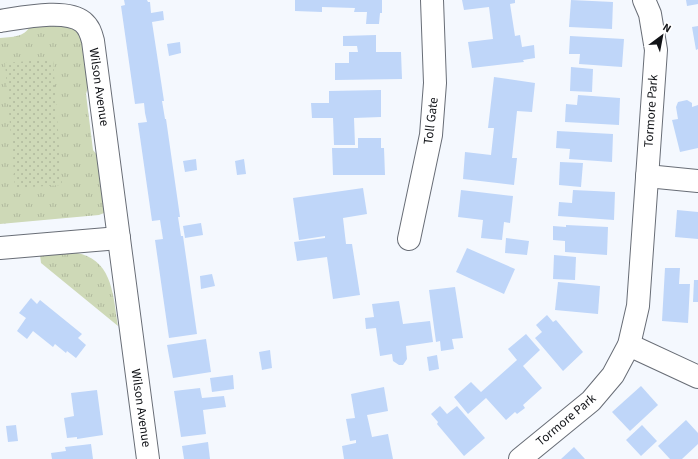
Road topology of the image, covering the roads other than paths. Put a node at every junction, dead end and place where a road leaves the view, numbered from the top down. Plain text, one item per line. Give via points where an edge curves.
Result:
1 (432, 0) edge
2 (644, 0) edge
3 (0, 21) edge
4 (647, 176) junction
5 (698, 181) edge
6 (119, 238) junction
7 (409, 239) dead end
8 (0, 248) edge
9 (629, 345) junction
10 (698, 377) edge
11 (523, 457) edge
12 (148, 459) edge

1 - 7 street, Toll Gate via 436,83 431,135
2 - 4 street, Tormore Park via 650,14 656,50
3 - 6 street, Wilson Avenue via 59,14 83,22 90,30
4 - 5 street
4 - 9 street, Tormore Park via 638,306
6 - 8 street
6 - 12 street, Wilson Avenue
9 - 10 street
9 - 11 street, Tormore Park via 613,375 591,401

